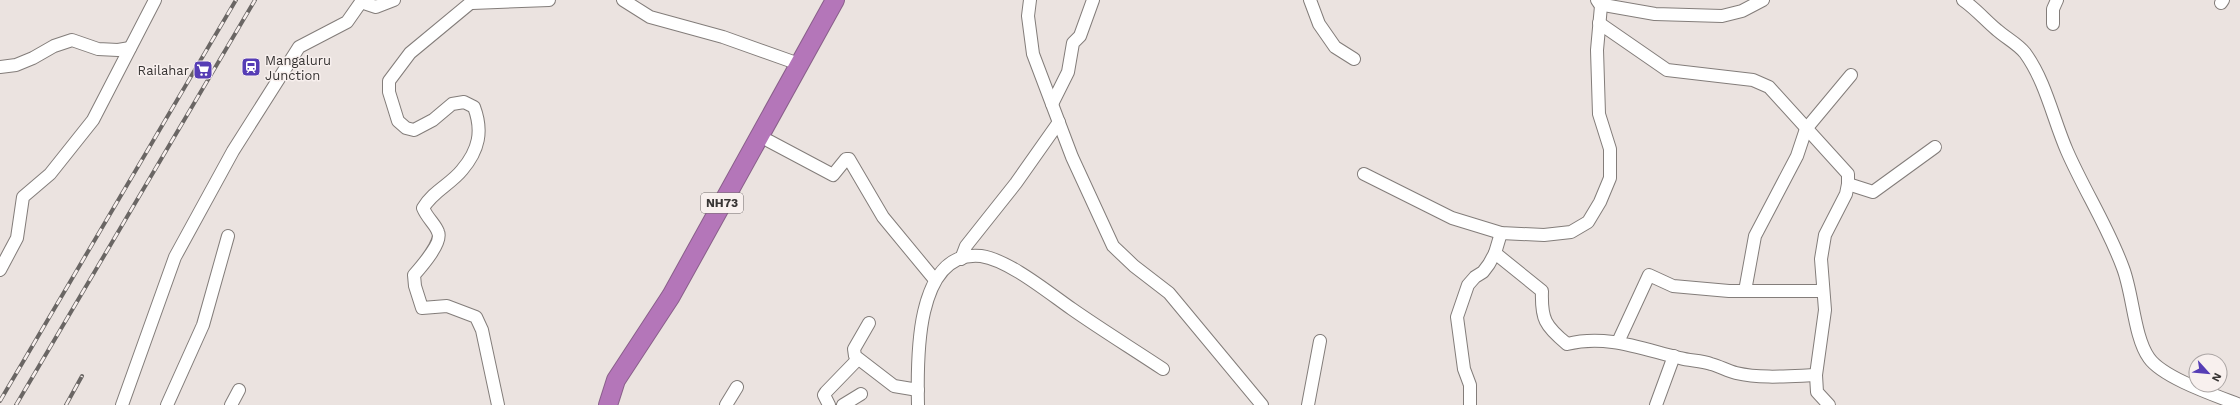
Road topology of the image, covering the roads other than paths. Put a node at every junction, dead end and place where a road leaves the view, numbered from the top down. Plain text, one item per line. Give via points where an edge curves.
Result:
1 (155, 0) edge
2 (394, 0) edge
3 (549, 0) edge
4 (624, 0) edge
5 (835, 0) edge
6 (846, 0) edge
7 (1030, 0) edge
8 (1093, 0) edge
9 (1310, 0) edge
10 (1762, 0) edge
11 (1963, 0) edge
12 (2057, 0) edge
13 (473, 1) edge
14 (1602, 4) edge
15 (1599, 23) junction
16 (2053, 24) dead end
17 (130, 48) junction
18 (1354, 59) dead end
19 (799, 64) junction
20 (0, 67) edge
21 (1851, 75) dead end
22 (1052, 104) junction
23 (1058, 122) junction
24 (1806, 129) junction
25 (770, 140) junction
26 (1936, 147) dead end
27 (1364, 174) dead end
28 (1848, 184) junction
29 (1501, 233) junction
30 (228, 236) dead end
31 (1495, 253) junction
32 (961, 259) junction
33 (0, 270) edge
34 (935, 280) junction
35 (1745, 290) junction
36 (1822, 291) junction
37 (869, 323) dead end
38 (1320, 341) dead end
39 (1618, 342) junction
40 (1674, 356) junction
41 (858, 359) junction
42 (1163, 369) dead end
43 (1816, 375) junction
44 (737, 387) dead end
45 (239, 390) dead end
46 (918, 390) junction
47 (861, 394) dead end
48 (2237, 404) edge
49 (122, 405) edge
50 (167, 405) edge
51 (231, 405) edge
52 (498, 405) edge
53 (608, 405) edge
54 (618, 405) edge
55 (726, 405) edge
56 (829, 405) edge
57 (843, 405) edge
58 (918, 405) edge
59 (1262, 405) edge
60 (1308, 405) edge
61 (1470, 405) edge
62 (1656, 405) edge
63 (1829, 405) edge

1 - 17 street
2 - 49 street via 376,7 361,2 347,22 299,46 233,151 175,257
3 - 13 street
4 - 19 street via 650,16 723,37
5 - 19 highway, NH73
6 - 25 highway, NH73
7 - 22 street via 1028,16 1033,54
8 - 22 street via 1080,36 1073,43 1068,72
9 - 18 street via 1319,24 1335,47
10 - 14 street via 1742,11 1722,16 1655,14
11 - 48 street via 2025,53 2038,78 2050,102 2058,130 2080,181 2110,235 2124,269 2133,298 2140,336 2149,358 2160,369
12 - 16 street via 2053,8
13 - 52 street via 410,52 389,81 389,92 398,121 406,128 414,130 433,120 452,104 464,102 474,107 480,122 479,137 462,170 429,198 423,208 439,232 439,237 435,247 414,275 422,308 447,306 476,317 482,330
14 - 15 street
15 - 24 street via 1667,70 1753,80 1769,87
15 - 29 street via 1599,114 1610,149 1610,178 1600,202 1588,222 1571,232 1544,235
17 - 20 street via 98,49 72,40 16,65
17 - 33 street via 93,120 50,174 23,198 17,238
19 - 53 highway, NH73 via 672,296 616,380
21 - 24 street
22 - 23 street
23 - 32 street via 1011,189 966,246
23 - 59 street via 1113,246 1169,293
24 - 28 street via 1848,174
24 - 35 street via 1797,156 1755,236
25 - 34 street via 832,175 835,175 846,159 849,159 883,217
25 - 54 highway, NH73 via 682,297 629,377
26 - 28 street via 1872,192
27 - 29 street via 1452,218
28 - 36 street via 1846,194 1825,235 1821,259
29 - 31 street
30 - 50 street via 203,325
31 - 39 street via 1542,290 1541,308 1545,324 1567,344 1578,341
31 - 61 street via 1483,272 1468,285 1457,317 1464,369 1470,385
32 - 34 street
32 - 42 street via 981,256 1017,271
34 - 46 street via 928,293 922,320 918,354
35 - 36 street
35 - 39 street via 1673,286 1649,275
36 - 43 street via 1825,310
37 - 41 street via 854,349
38 - 60 street
39 - 40 street
40 - 43 street via 1709,363 1737,373 1780,377
40 - 62 street
41 - 46 street via 894,386
41 - 56 street via 824,395
43 - 63 street via 1818,392
44 - 55 street
45 - 51 street
46 - 58 street
47 - 57 street

